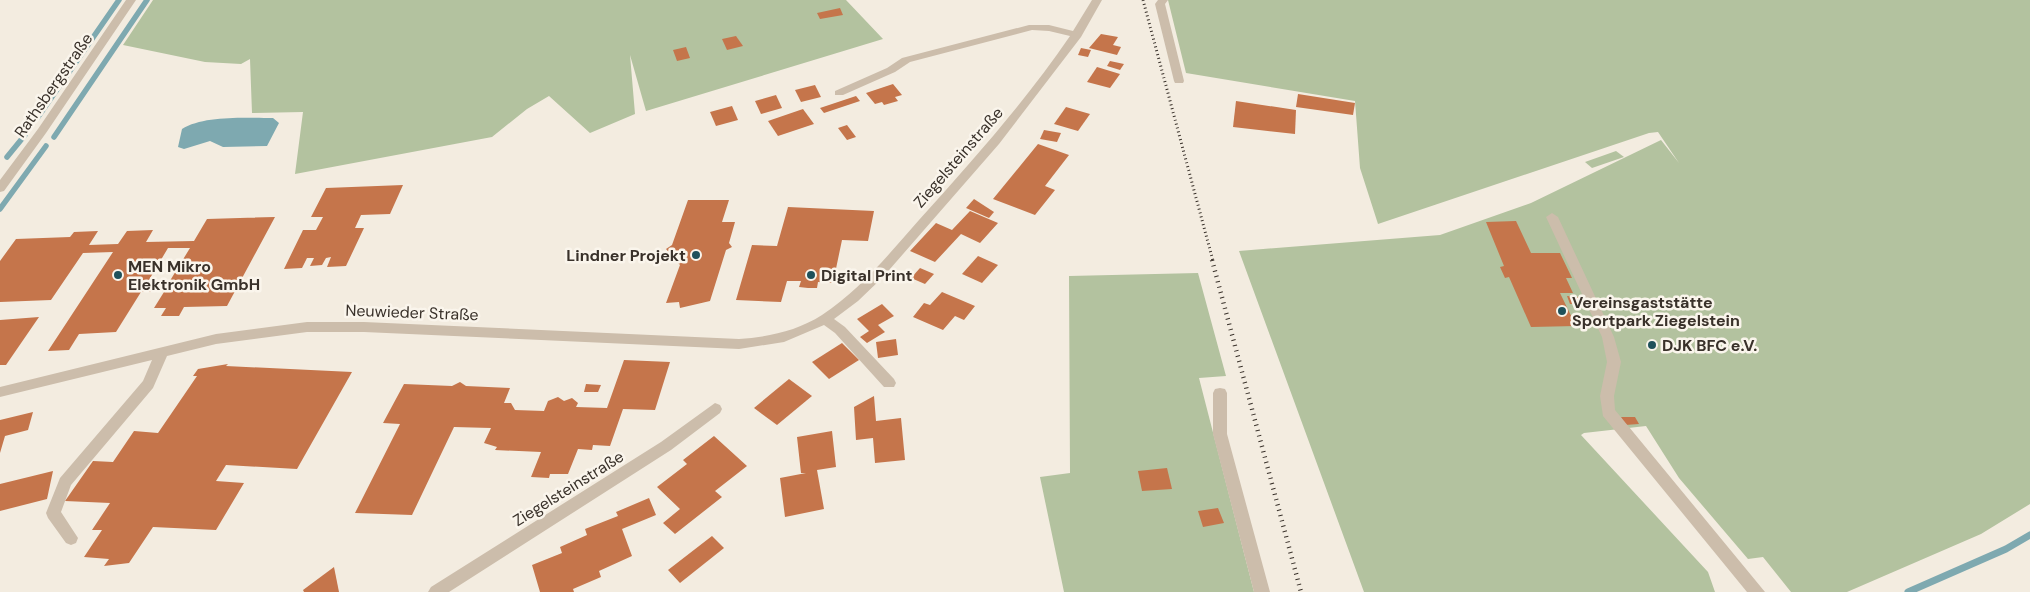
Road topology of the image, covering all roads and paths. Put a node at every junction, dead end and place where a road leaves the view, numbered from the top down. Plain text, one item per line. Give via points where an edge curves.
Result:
1 (131, 0) edge
2 (1097, 0) edge
3 (1162, 0) edge
4 (1077, 35) junction
5 (1179, 81) dead end
6 (839, 93) dead end
7 (0, 188) edge
8 (1552, 217) dead end
9 (825, 319) junction
10 (162, 352) junction
11 (889, 383) dead end
12 (0, 392) edge
13 (1220, 393) dead end
14 (715, 409) dead end
15 (70, 538) dead end
16 (436, 592) edge
17 (1262, 592) edge
18 (1757, 592) edge

1 - 7 street, Rathsbergstraße
2 - 4 street, Ziegelsteinstraße
3 - 5 street via 1160,4
4 - 6 street via 1040,26 1018,29 906,60
4 - 9 street, Ziegelsteinstraße via 1016,117 930,216 862,290
8 - 18 street via 1608,337 1614,362 1607,396 1608,412
9 - 10 street, Neuwieder Straße via 782,338 739,344 332,327 253,333
9 - 11 street via 840,330
10 - 12 street, Neuwieder Straße
10 - 15 street via 148,384 65,482 53,514
13 - 17 street via 1220,434
14 - 16 street, Ziegelsteinstraße via 666,446

